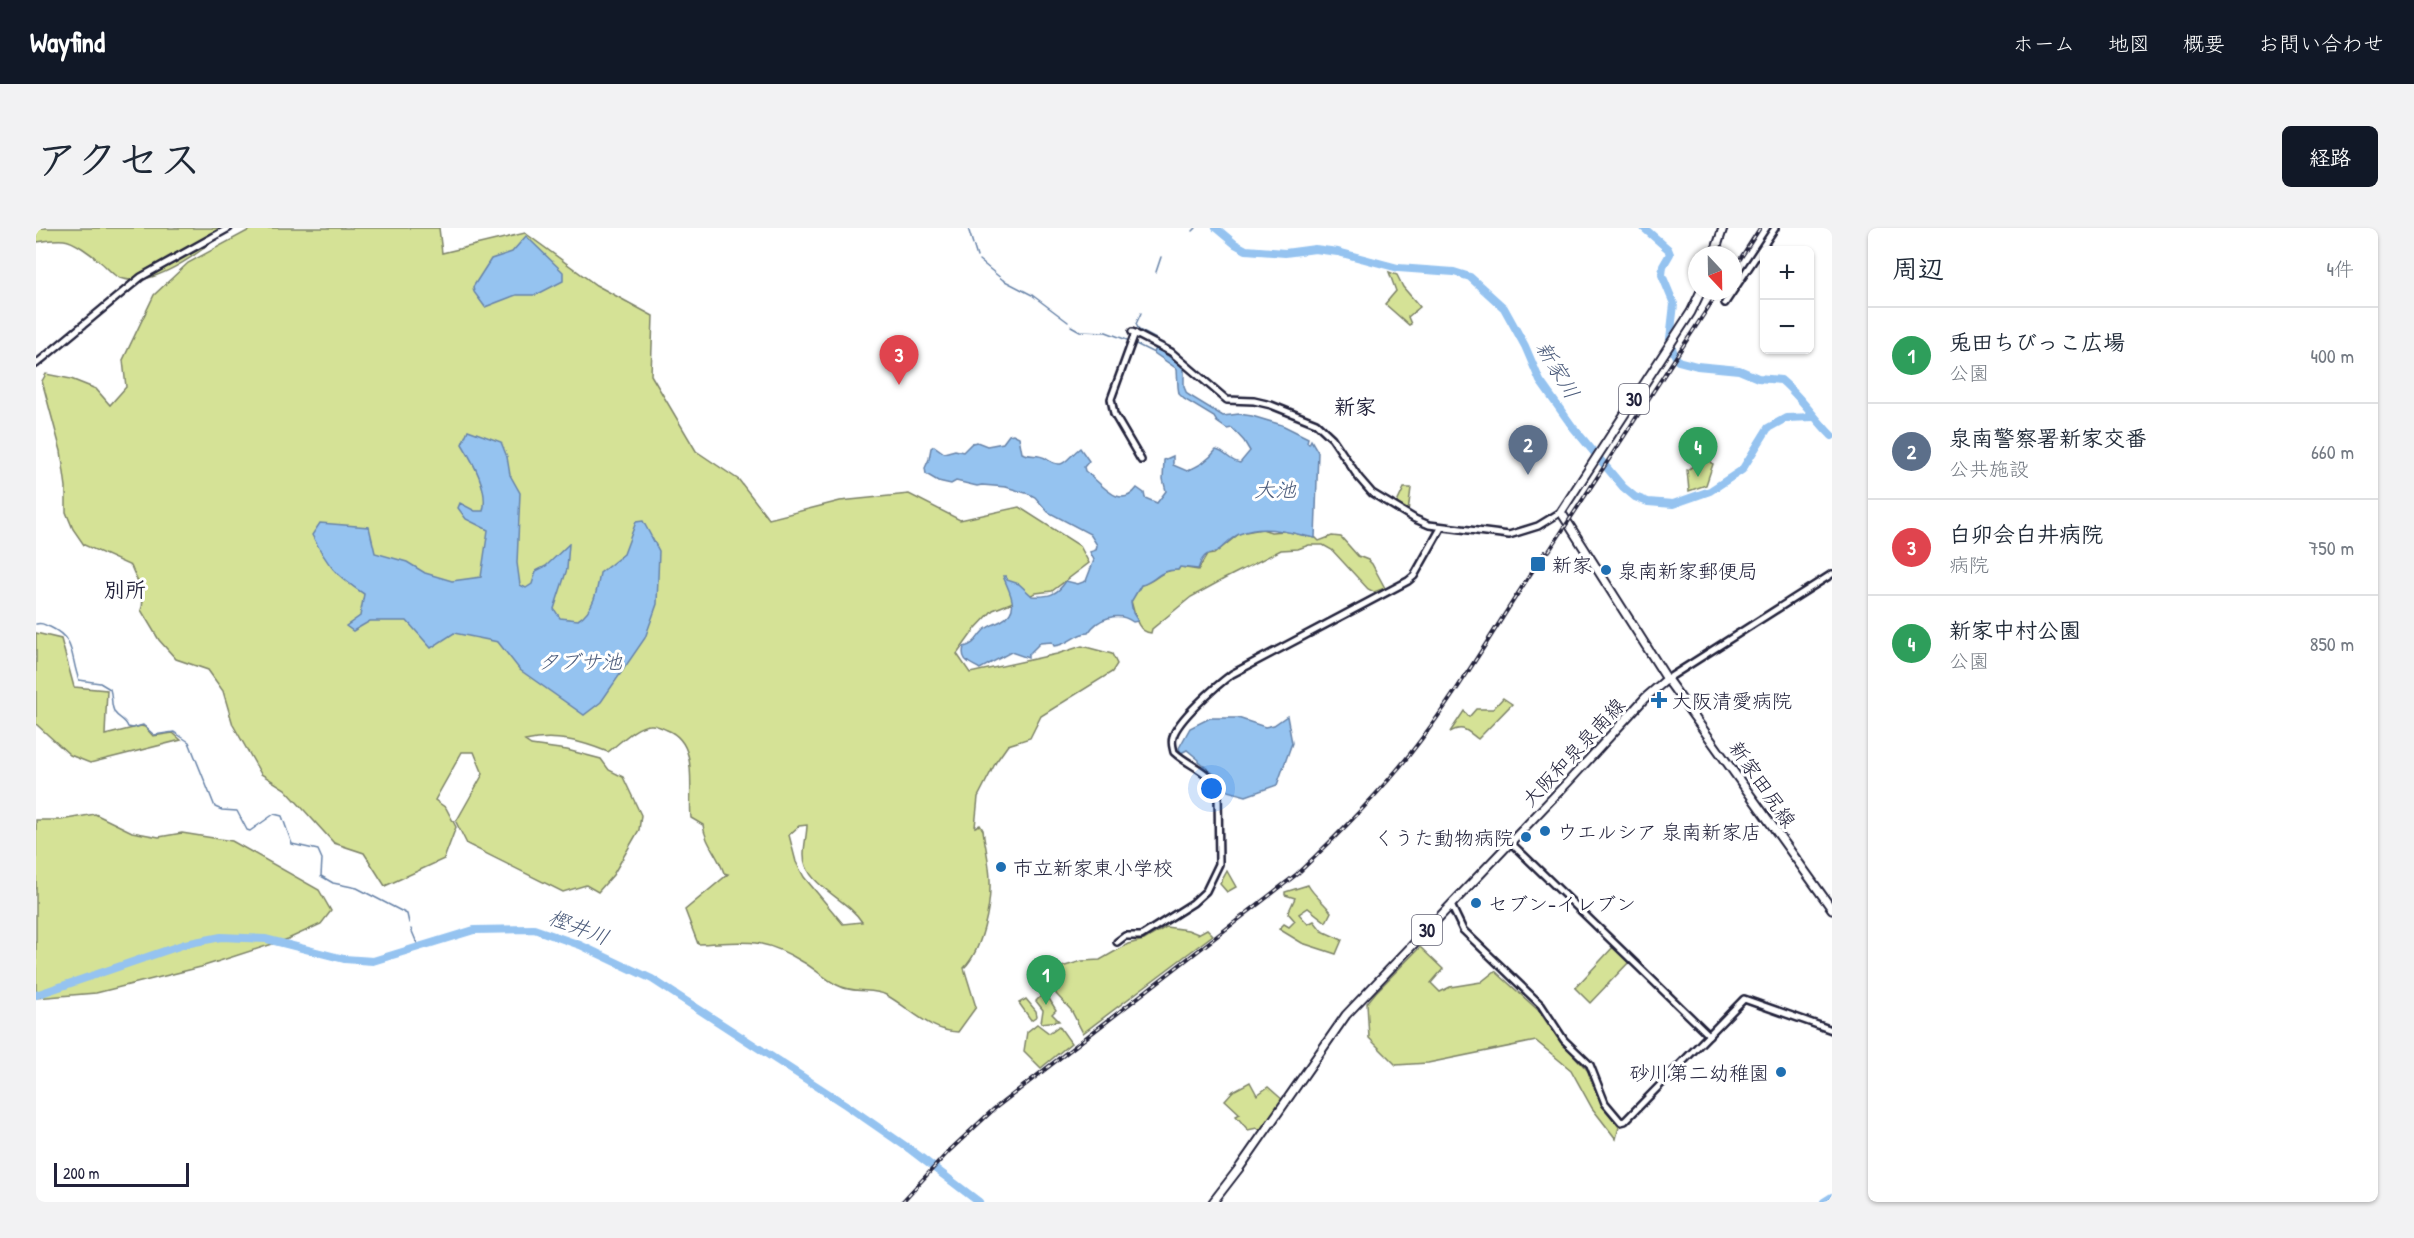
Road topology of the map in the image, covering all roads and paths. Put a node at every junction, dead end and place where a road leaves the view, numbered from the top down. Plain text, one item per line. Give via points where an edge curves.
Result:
1 (229, 228) edge
2 (1723, 228) edge
3 (1775, 228) edge
4 (1717, 246) edge
5 (1696, 300) edge
6 (1725, 303) dead end
7 (36, 364) edge
8 (1141, 460) dead end
9 (1561, 512) junction
10 (1441, 528) junction
11 (1832, 574) edge
12 (1667, 679) junction
13 (1510, 843) junction
14 (1451, 905) junction
15 (1832, 909) edge
16 (1117, 942) dead end
17 (1832, 1030) edge
18 (1709, 1035) junction
19 (1213, 1202) edge

1 - 7 street via 141,277
2 - 4 main road
3 - 6 street
5 - 9 main road, 30
8 - 10 street via 1114,414 1111,399 1134,332 1186,363 1227,400 1271,405 1316,423 1332,438 1372,493 1415,519
9 - 10 street via 1530,529 1509,535
9 - 12 main road
10 - 16 street via 1408,581 1231,675 1179,726 1172,740 1174,752 1207,774 1217,791 1219,864 1206,891 1193,903 1141,936 1125,936
11 - 12 street
12 - 13 main road, 大阪和泉泉南線 / 30 via 1644,698
12 - 15 main road, 新家田尻線
13 - 14 main road, 大阪和泉泉南線 / 30
13 - 18 street
14 - 18 street via 1462,930 1540,1005 1564,1040 1590,1065 1605,1102 1621,1122
14 - 19 main road, 大阪和泉泉南線 / 30 via 1346,1016
17 - 18 street via 1744,999

